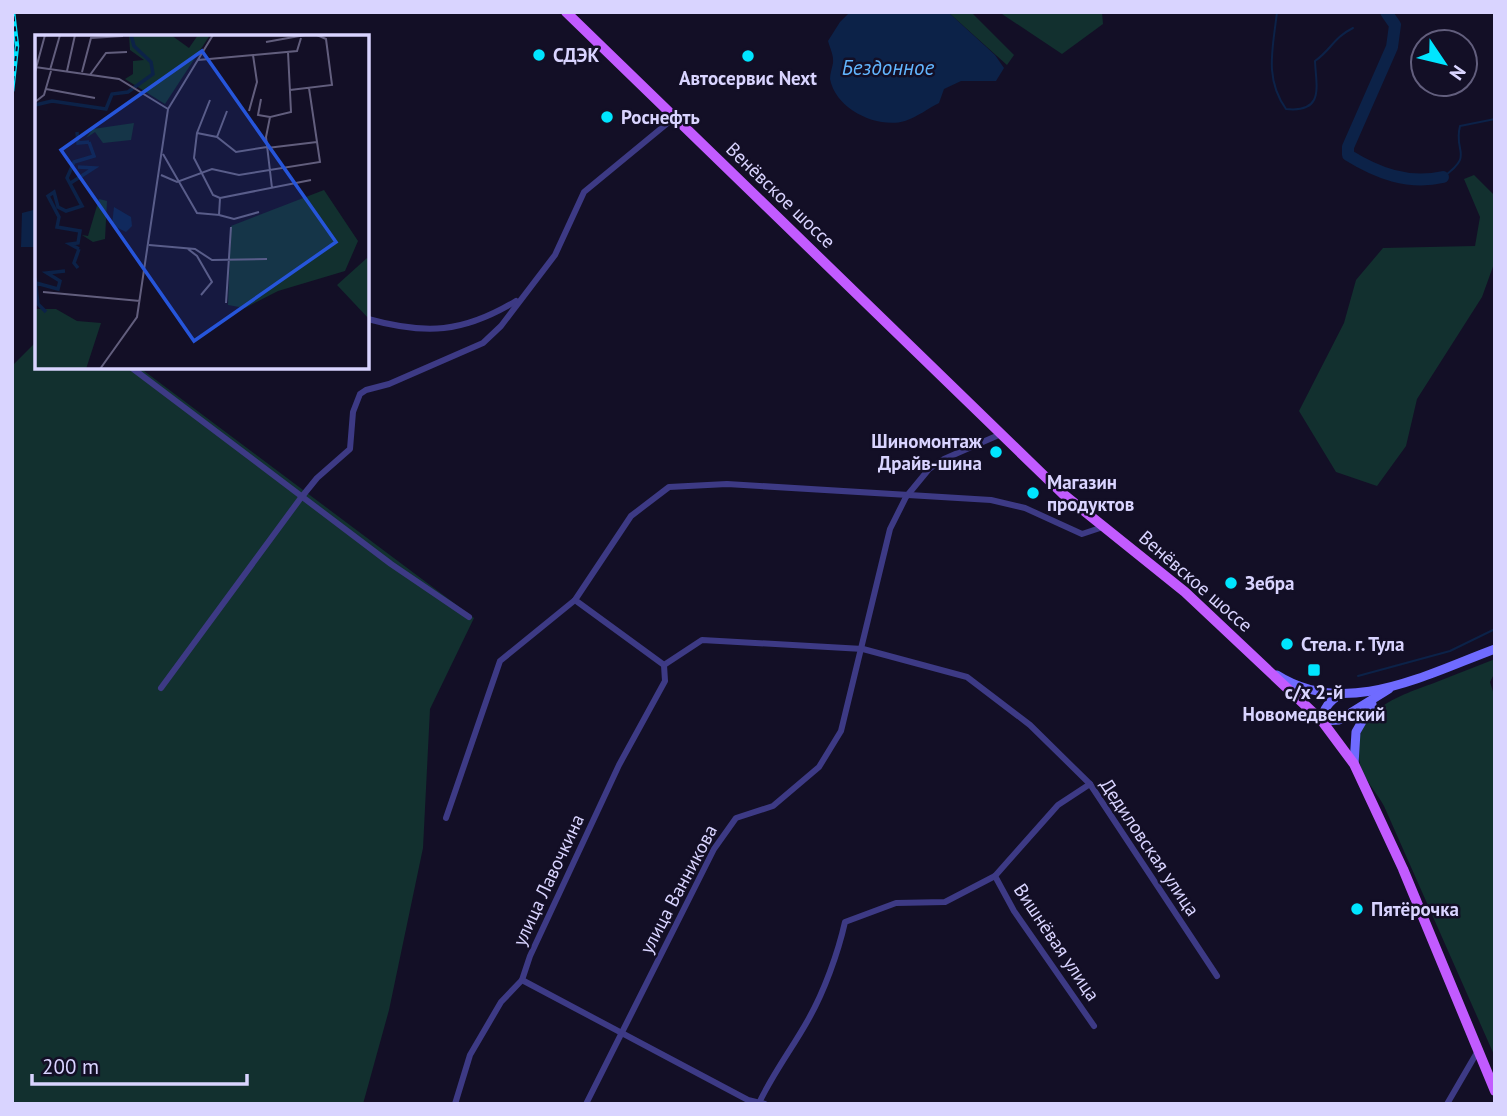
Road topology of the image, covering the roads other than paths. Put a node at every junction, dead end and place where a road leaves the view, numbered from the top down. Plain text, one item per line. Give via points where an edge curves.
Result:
1 (566, 12) edge
2 (675, 117) junction
3 (520, 298) junction
4 (369, 319) edge
5 (133, 369) edge
6 (1001, 434) junction
7 (302, 496) junction
8 (906, 497) junction
9 (1103, 527) junction
10 (575, 600) junction
11 (468, 617) dead end
12 (863, 649) junction
13 (1495, 649) edge
14 (664, 666) junction
15 (1270, 670) junction
16 (161, 688) dead end
17 (1391, 688) junction
18 (1340, 694) junction
19 (1377, 698) junction
20 (1322, 721) junction
21 (1354, 764) junction
22 (1090, 784) junction
23 (446, 818) dead end
24 (995, 876) junction
25 (1217, 976) dead end
26 (522, 980) junction
27 (1094, 1026) dead end
28 (622, 1032) junction
29 (1479, 1049) junction
30 (1495, 1091) edge
31 (747, 1102) edge
32 (763, 1102) edge
33 (455, 1104) edge
34 (586, 1104) edge
35 (1447, 1104) edge

1 - 2 main road, Венёвское шоссе
2 - 3 street via 584,192 555,255
2 - 6 main road, Венёвское шоссе
3 - 4 street via 445,329
3 - 7 street via 483,343 360,394 353,412 350,449
5 - 7 street
6 - 8 street, улица Ванникова via 944,459 929,469
6 - 9 main road, Венёвское шоссе
7 - 11 street
7 - 16 street
8 - 9 street via 992,500 1025,508 1082,534
8 - 10 street via 727,484 669,487 631,516
8 - 12 street, улица Ванникова via 890,529
9 - 15 main road, Венёвское шоссе via 1176,583
10 - 14 street
10 - 23 street via 500,661
12 - 14 street, Дедиловская улица via 702,639
12 - 22 street, Дедиловская улица via 967,677 1030,725
12 - 28 street, улица Ванникова via 841,731 819,767 773,806 736,818 714,849
13 - 17 main road
14 - 26 street, улица Лавочкина via 666,681 619,765
15 - 18 main road via 1299,687
15 - 20 main road, Венёвское шоссе
17 - 18 main road
17 - 19 main road
18 - 20 main road via 1324,710
19 - 20 main road via 1339,720
19 - 21 main road via 1356,732
20 - 21 main road, Венёвское шоссе
21 - 29 main road, Венёвское шоссе
22 - 24 street via 1058,805
22 - 25 street, Дедиловская улица
24 - 27 street, Вишнёвая улица
24 - 32 street via 945,902 896,903 845,922 809,1018 774,1074
26 - 28 street
26 - 33 street, улица Лавочкина via 501,1002 470,1055
28 - 31 street
28 - 34 street, улица Ванникова
29 - 30 main road, Венёвское шоссе
29 - 35 street
31 - 32 street

